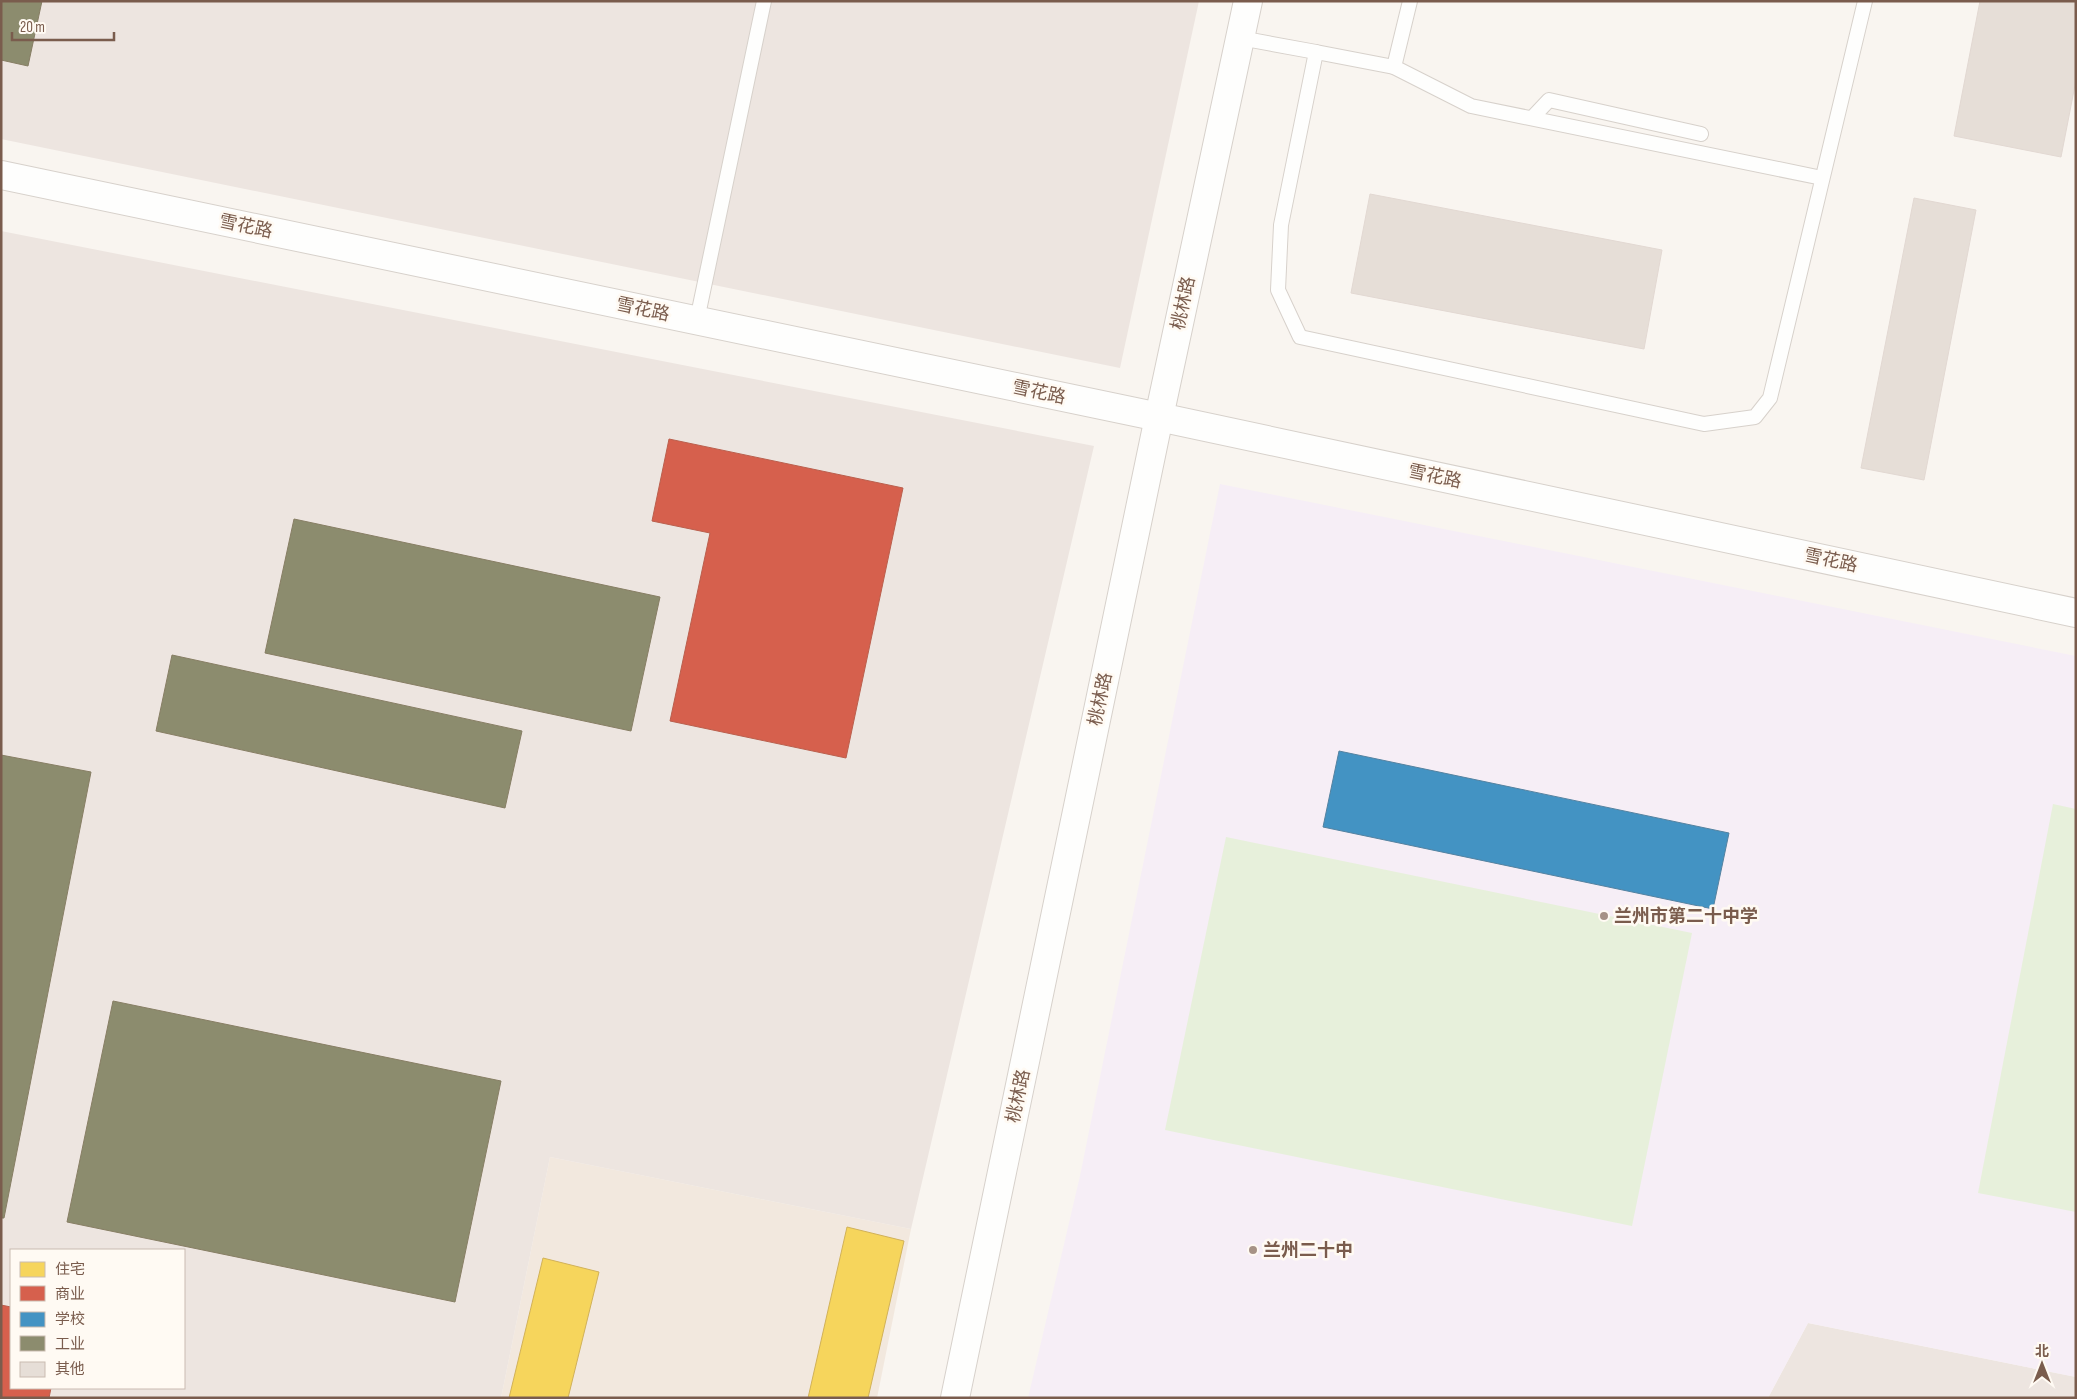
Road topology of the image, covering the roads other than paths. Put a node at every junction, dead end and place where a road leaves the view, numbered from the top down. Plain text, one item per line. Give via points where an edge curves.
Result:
1 (764, 1) edge
2 (1248, 1) edge
3 (1410, 1) edge
4 (1865, 1) edge
5 (1240, 38) junction
6 (1316, 52) junction
7 (1394, 67) junction
8 (1532, 118) junction
9 (1701, 134) dead end
10 (1, 174) edge
11 (1822, 178) junction
12 (698, 320) junction
13 (1158, 416) junction
14 (2076, 613) edge
15 (956, 1398) edge

1 - 12 lane
2 - 5 street, 桃林路
3 - 7 lane
4 - 11 lane
5 - 6 lane
5 - 13 street, 桃林路
6 - 7 lane
6 - 11 lane via 1281,225 1278,290 1300,337 1704,424 1755,417 1770,398
7 - 8 lane via 1470,106
8 - 9 lane via 1549,100
8 - 11 lane
10 - 12 street, 雪花路
12 - 13 street, 雪花路
13 - 14 street, 雪花路
13 - 15 street, 桃林路

